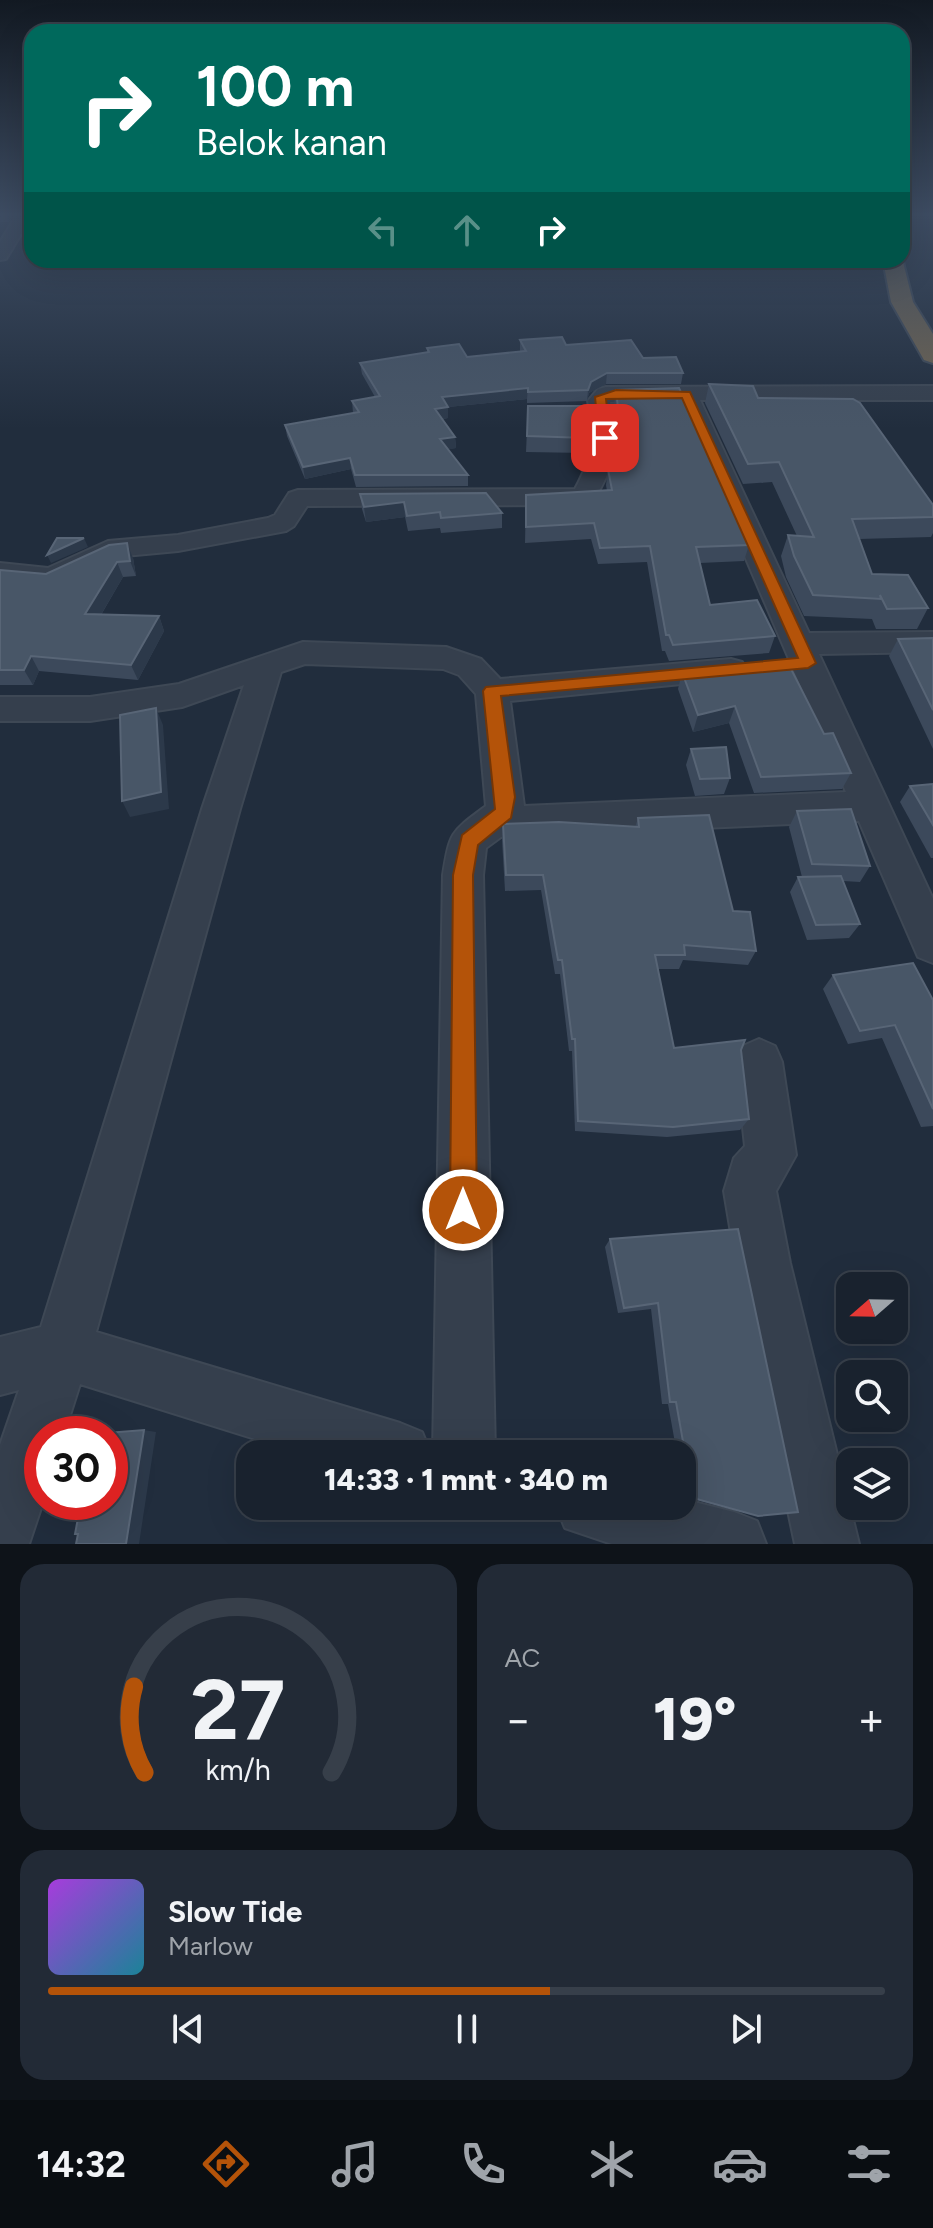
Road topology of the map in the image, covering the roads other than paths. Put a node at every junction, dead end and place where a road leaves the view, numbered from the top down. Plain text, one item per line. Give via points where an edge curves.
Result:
1 (898, 285) edge
2 (931, 350) edge
3 (933, 393) edge
4 (686, 394) junction
5 (574, 411) edge
6 (602, 411) junction
7 (0, 572) edge
8 (933, 642) edge
9 (786, 660) junction
10 (266, 668) junction
11 (492, 691) junction
12 (0, 709) edge
13 (871, 806) junction
14 (493, 822) junction
15 (933, 944) edge
16 (759, 1062) dead end
17 (62, 1350) junction
18 (0, 1366) edge
19 (354, 1440) edge
20 (464, 1440) edge
21 (641, 1520) edge
22 (0, 1536) edge
23 (734, 1544) edge
24 (827, 1544) edge

1 - 2 highway via 902,302
3 - 4 street
4 - 6 street via 606,394 599,401
4 - 9 street
5 - 6 street
6 - 7 street via 603,452 589,488 577,497 298,498 276,525 108,549 52,577
8 - 9 street
9 - 11 street
9 - 13 street
10 - 11 street via 303,653 422,655 470,667
10 - 12 street via 182,695 90,709
10 - 17 street
11 - 14 street via 506,797 504,813
13 - 14 street
13 - 15 street
14 - 20 street via 468,841 463,875
16 - 24 street via 772,1142 771,1155 752,1176 750,1191
17 - 18 street
17 - 19 street
17 - 22 street
21 - 23 street

